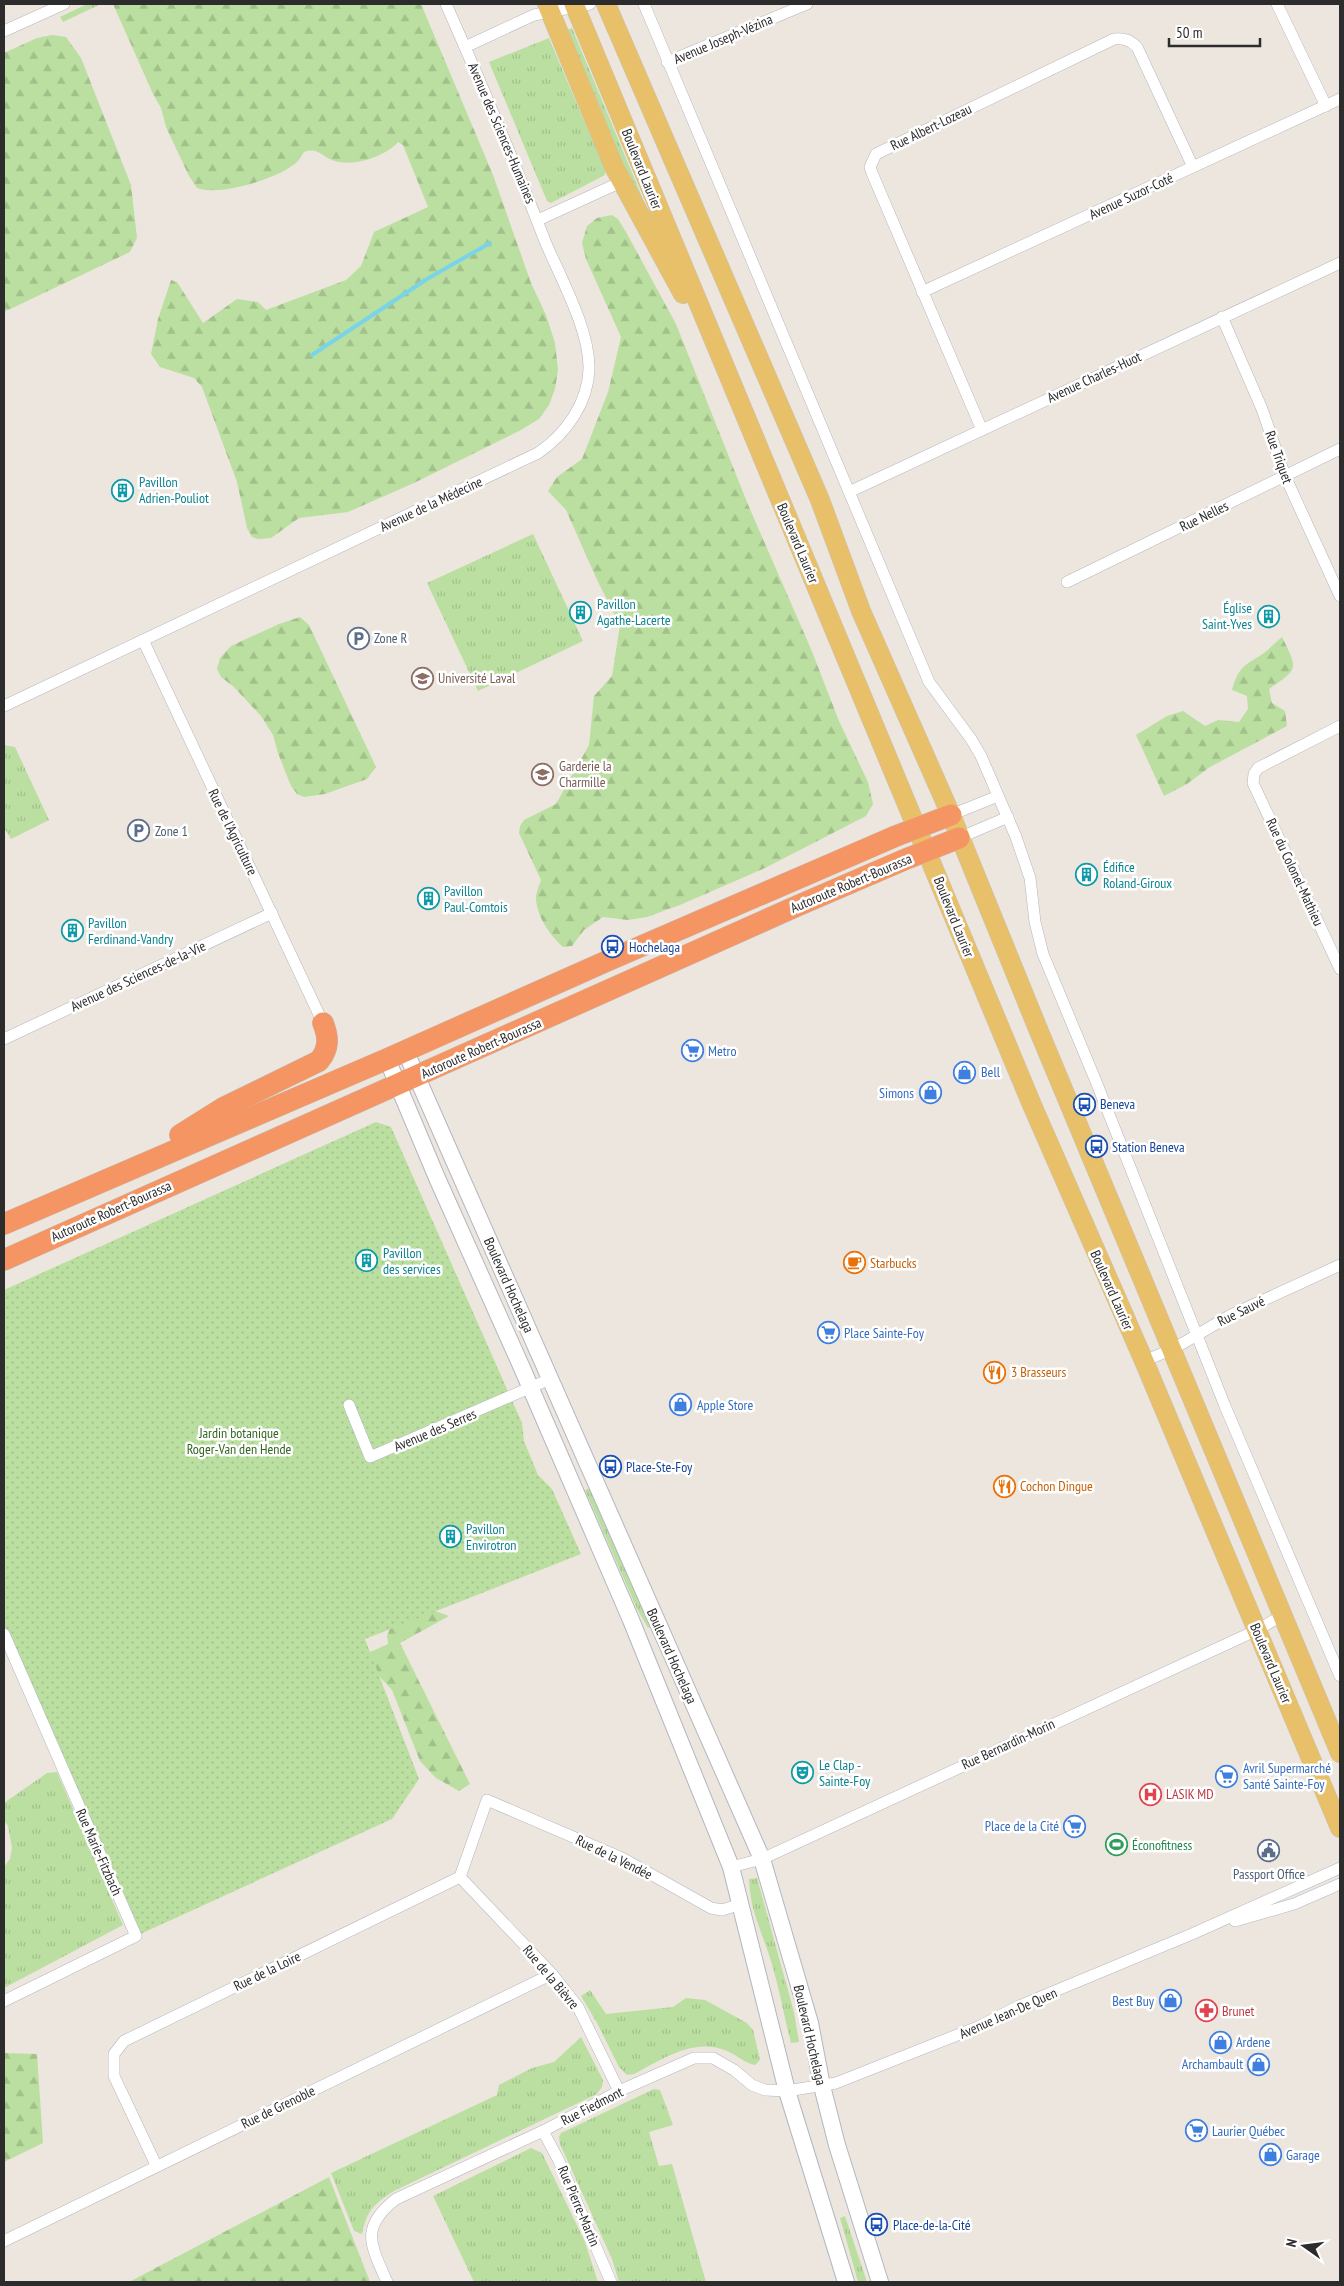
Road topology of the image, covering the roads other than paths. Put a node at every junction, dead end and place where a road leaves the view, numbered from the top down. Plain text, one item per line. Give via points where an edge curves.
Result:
1 (64, 4) edge
2 (446, 4) edge
3 (606, 4) edge
4 (644, 4) edge
5 (807, 4) edge
6 (1277, 4) edge
7 (580, 5) edge
8 (548, 7) edge
9 (4, 31) edge
10 (465, 47) junction
11 (667, 62) junction
12 (1340, 99) edge
13 (1326, 106) junction
14 (1193, 167) junction
15 (621, 182) junction
16 (538, 220) junction
17 (1340, 263) edge
18 (922, 292) junction
19 (1222, 317) junction
20 (716, 348) junction
21 (982, 430) junction
22 (1340, 449) edge
23 (1285, 476) junction
24 (849, 492) junction
25 (1067, 582) dead end
26 (1340, 596) edge
27 (143, 640) junction
28 (4, 706) edge
29 (1340, 726) edge
30 (998, 796) junction
31 (951, 815) junction
32 (1008, 817) junction
33 (917, 828) junction
34 (960, 838) junction
35 (926, 851) junction
36 (272, 913) junction
37 (1340, 969) edge
38 (324, 1023) joint
39 (4, 1039) edge
40 (396, 1055) junction
41 (408, 1081) junction
42 (11, 1221) edge
43 (43, 1241) junction
44 (4, 1260) edge
45 (1340, 1265) edge
46 (4, 1266) edge
47 (1197, 1334) junction
48 (1173, 1349) junction
49 (1144, 1361) junction
50 (550, 1379) junction
51 (530, 1388) junction
52 (349, 1406) dead end
53 (1283, 1616) junction
54 (1257, 1630) junction
55 (4, 1634) edge
56 (1340, 1676) edge
57 (1340, 1753) edge
58 (1340, 1828) edge
59 (762, 1859) junction
60 (731, 1867) junction
61 (1340, 1868) edge
62 (460, 1877) junction
63 (1340, 1884) edge
64 (741, 1904) junction
65 (1192, 1934) junction
66 (552, 1974) junction
67 (4, 2001) edge
68 (822, 2086) junction
69 (619, 2091) junction
70 (787, 2091) junction
71 (543, 2131) junction
72 (156, 2165) junction
73 (4, 2241) edge
74 (387, 2282) edge
75 (611, 2282) edge
76 (846, 2282) edge
77 (880, 2282) edge

1 - 9 street
2 - 10 street, Avenue des Sciences-Humaines
3 - 31 main road, Boulevard Laurier via 808,473 861,611
4 - 11 street
5 - 11 street, Avenue Joseph-Vézina
6 - 13 street
7 - 8 street, Avenue des Sciences-Humaines
7 - 20 main road, Boulevard Laurier
8 - 10 street, Avenue des Sciences-Humaines
8 - 15 main road
10 - 16 street, Avenue des Sciences-Humaines
11 - 24 street
12 - 13 street, Avenue Suzor-Coté
13 - 14 street, Avenue Suzor-Coté
14 - 18 street, Avenue Suzor-Coté
14 - 18 street, Rue Albert-Lozeau via 1137,47 1123,38 1114,39 876,154 872,160 872,173
15 - 16 street
15 - 20 main road
16 - 27 street, Avenue de la Médecine via 582,329 588,355 588,380 580,406 557,438 538,453
17 - 19 street, Avenue Charles-Huot
18 - 21 street, Rue Albert-Lozeau
19 - 21 street, Avenue Charles-Huot
19 - 23 street, Rue Triquet via 1262,409
20 - 33 main road, Boulevard Laurier
21 - 24 street, Avenue Charles-Huot
22 - 23 street, Rue Nelles
23 - 25 street, Rue Nelles
23 - 26 street, Rue Triquet
24 - 30 street via 929,682 971,739
27 - 28 street, Avenue de la Médecine
27 - 36 street, Rue de l'Agriculture
29 - 37 street, Rue du Colonel-Mathieu via 1258,768 1253,783
30 - 31 street
30 - 32 street
31 - 33 highway, Autoroute Robert-Bourassa
31 - 34 main road, Boulevard Laurier
32 - 34 street
32 - 47 street via 1030,878 1043,954
33 - 35 main road, Boulevard Laurier
33 - 40 highway, Autoroute Robert-Bourassa
34 - 35 highway, Autoroute Robert-Bourassa
34 - 48 main road, Boulevard Laurier
35 - 41 highway, Autoroute Robert-Bourassa
35 - 49 main road, Boulevard Laurier
36 - 38 street, Rue de l'Agriculture
36 - 39 street, Avenue des Sciences-de-la-Vie
38 - 42 highway via 328,1043 326,1054 319,1061 264,1086 199,1125
40 - 41 main road, Boulevard Hochelaga
40 - 42 highway, Autoroute Robert-Bourassa
41 - 43 highway, Autoroute Robert-Bourassa
41 - 50 main road, Boulevard Hochelaga
41 - 51 main road, Boulevard Hochelaga
43 - 44 highway, Autoroute Robert-Bourassa
43 - 46 highway
45 - 47 street, Rue Sauvé
47 - 48 street, Rue Sauvé
47 - 56 street
48 - 49 street, Rue Sauvé
48 - 53 main road, Boulevard Laurier
49 - 54 main road, Boulevard Laurier
50 - 51 street, Avenue des Serres
50 - 59 main road, Boulevard Hochelaga
51 - 52 street, Avenue des Serres via 370,1457
51 - 60 main road, Boulevard Hochelaga via 631,1620
53 - 54 street, Rue Bernardin-Morin
53 - 57 main road, Boulevard Laurier
54 - 58 main road, Boulevard Laurier
54 - 59 street, Rue Bernardin-Morin
55 - 67 street, Rue Marie-Fitzbach via 136,1936
59 - 60 street, Rue Bernardin-Morin
59 - 68 main road, Boulevard Hochelaga via 810,2023
60 - 64 main road, Boulevard Hochelaga
61 - 65 street, Avenue Jean-De Quen
62 - 64 street, Rue de la Vendée via 487,1800 622,1858 711,1908 722,1910
62 - 66 street, Rue de la Bièvre
62 - 72 street, Rue de la Loire via 124,2041 114,2054 114,2076
63 - 65 street, Avenue Jean-De Quen via 1294,1904
64 - 70 main road, Boulevard Hochelaga
65 - 68 street, Avenue Jean-De Quen via 980,2026
66 - 69 street, Rue de la Bièvre via 578,2007
66 - 72 street, Rue de Grenoble
68 - 70 street, Rue Fiedmont
68 - 77 main road, Boulevard Hochelaga
69 - 70 street, Rue Fiedmont via 694,2058 713,2058 752,2085 765,2090
69 - 71 street, Rue Fiedmont
70 - 76 main road, Boulevard Hochelaga
71 - 74 street, Rue Fiedmont via 396,2199 380,2211 374,2223 373,2250
71 - 75 street, Rue Pierre-Martin
72 - 73 street, Rue de Grenoble

